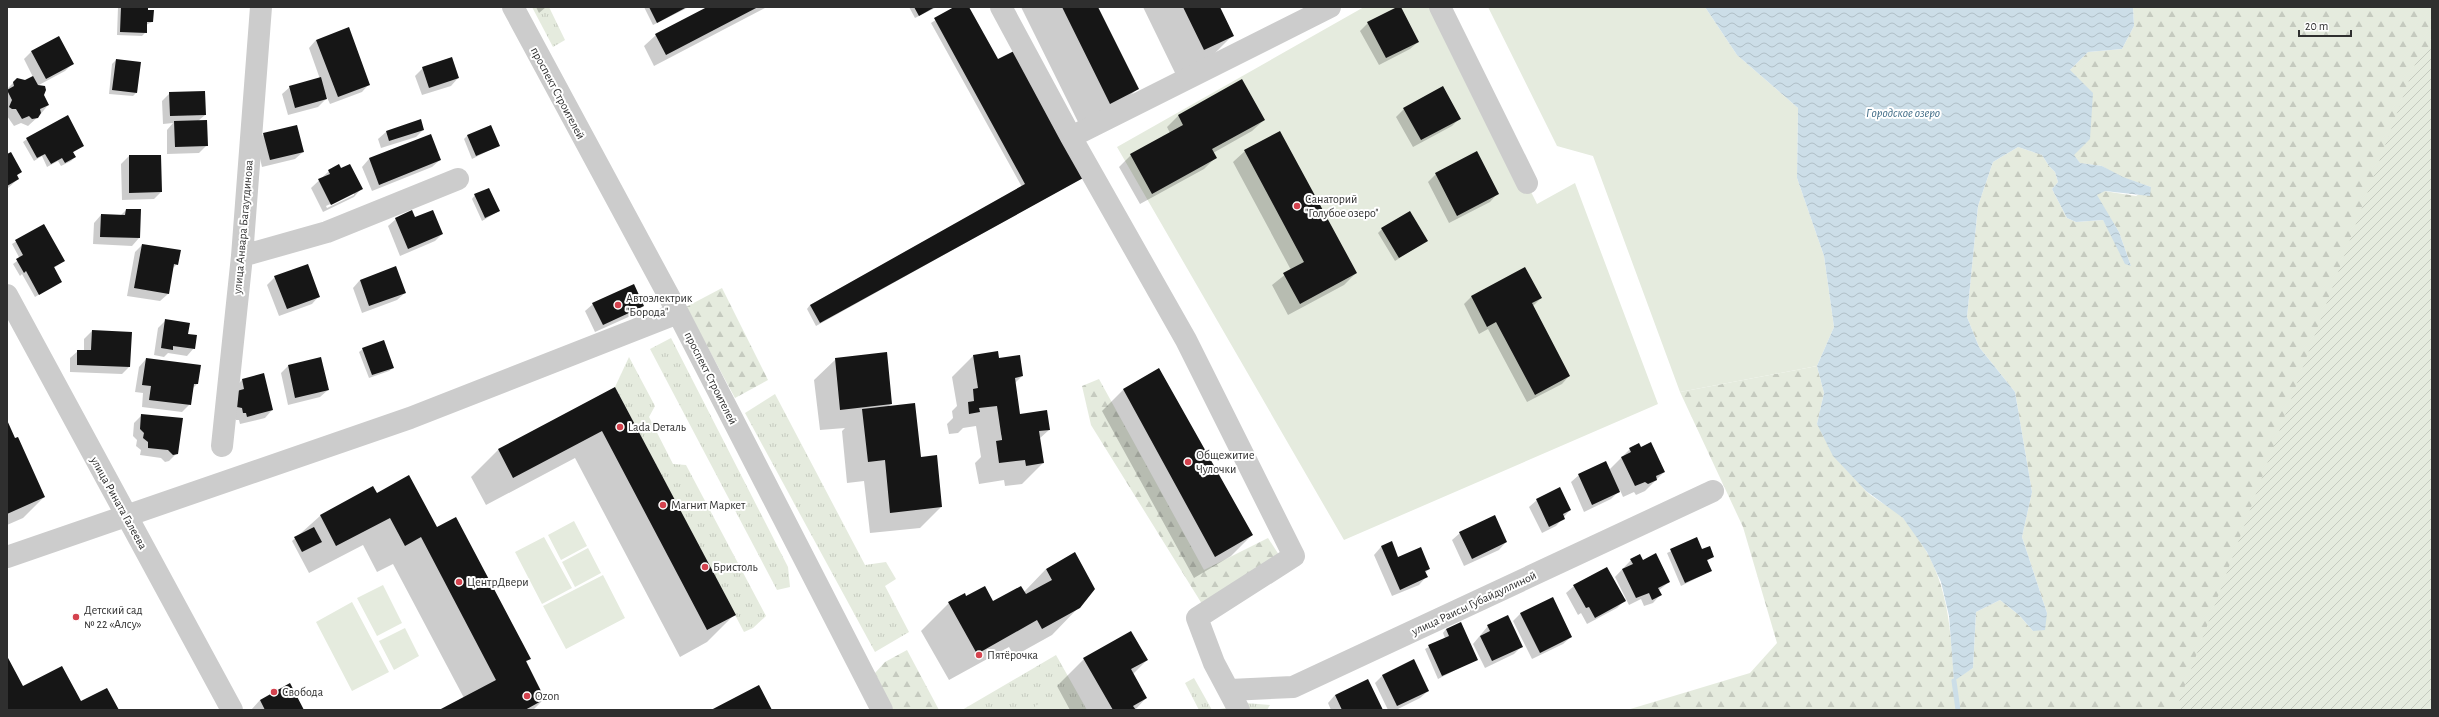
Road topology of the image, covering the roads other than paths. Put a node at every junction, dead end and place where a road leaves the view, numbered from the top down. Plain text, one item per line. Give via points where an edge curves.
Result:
1 (261, 7) edge
2 (513, 7) edge
3 (1002, 7) edge
4 (1330, 7) edge
5 (1440, 7) edge
6 (1071, 137) junction
7 (458, 179) dead end
8 (1527, 183) dead end
9 (242, 256) junction
10 (7, 295) edge
11 (678, 313) junction
12 (222, 446) dead end
13 (1713, 491) dead end
14 (127, 516) junction
15 (7, 557) edge
16 (1230, 690) junction
17 (232, 710) edge
18 (882, 710) edge
19 (1239, 710) edge

1 - 9 street, улица Анвара Багаутдинова
2 - 11 street, проспект Строителей
3 - 6 street
4 - 6 street
5 - 8 street
6 - 16 street via 1186,340 1294,556 1197,618 1214,663
7 - 9 street via 328,232
9 - 12 street, улица Анвара Багаутдинова
10 - 14 street, улица Рината Галеева
11 - 14 street via 410,418
11 - 18 street, проспект Строителей
13 - 16 street, улица Раисы Губайдуллиной via 1293,687
14 - 15 street
14 - 17 street, улица Рината Галеева
16 - 19 street

